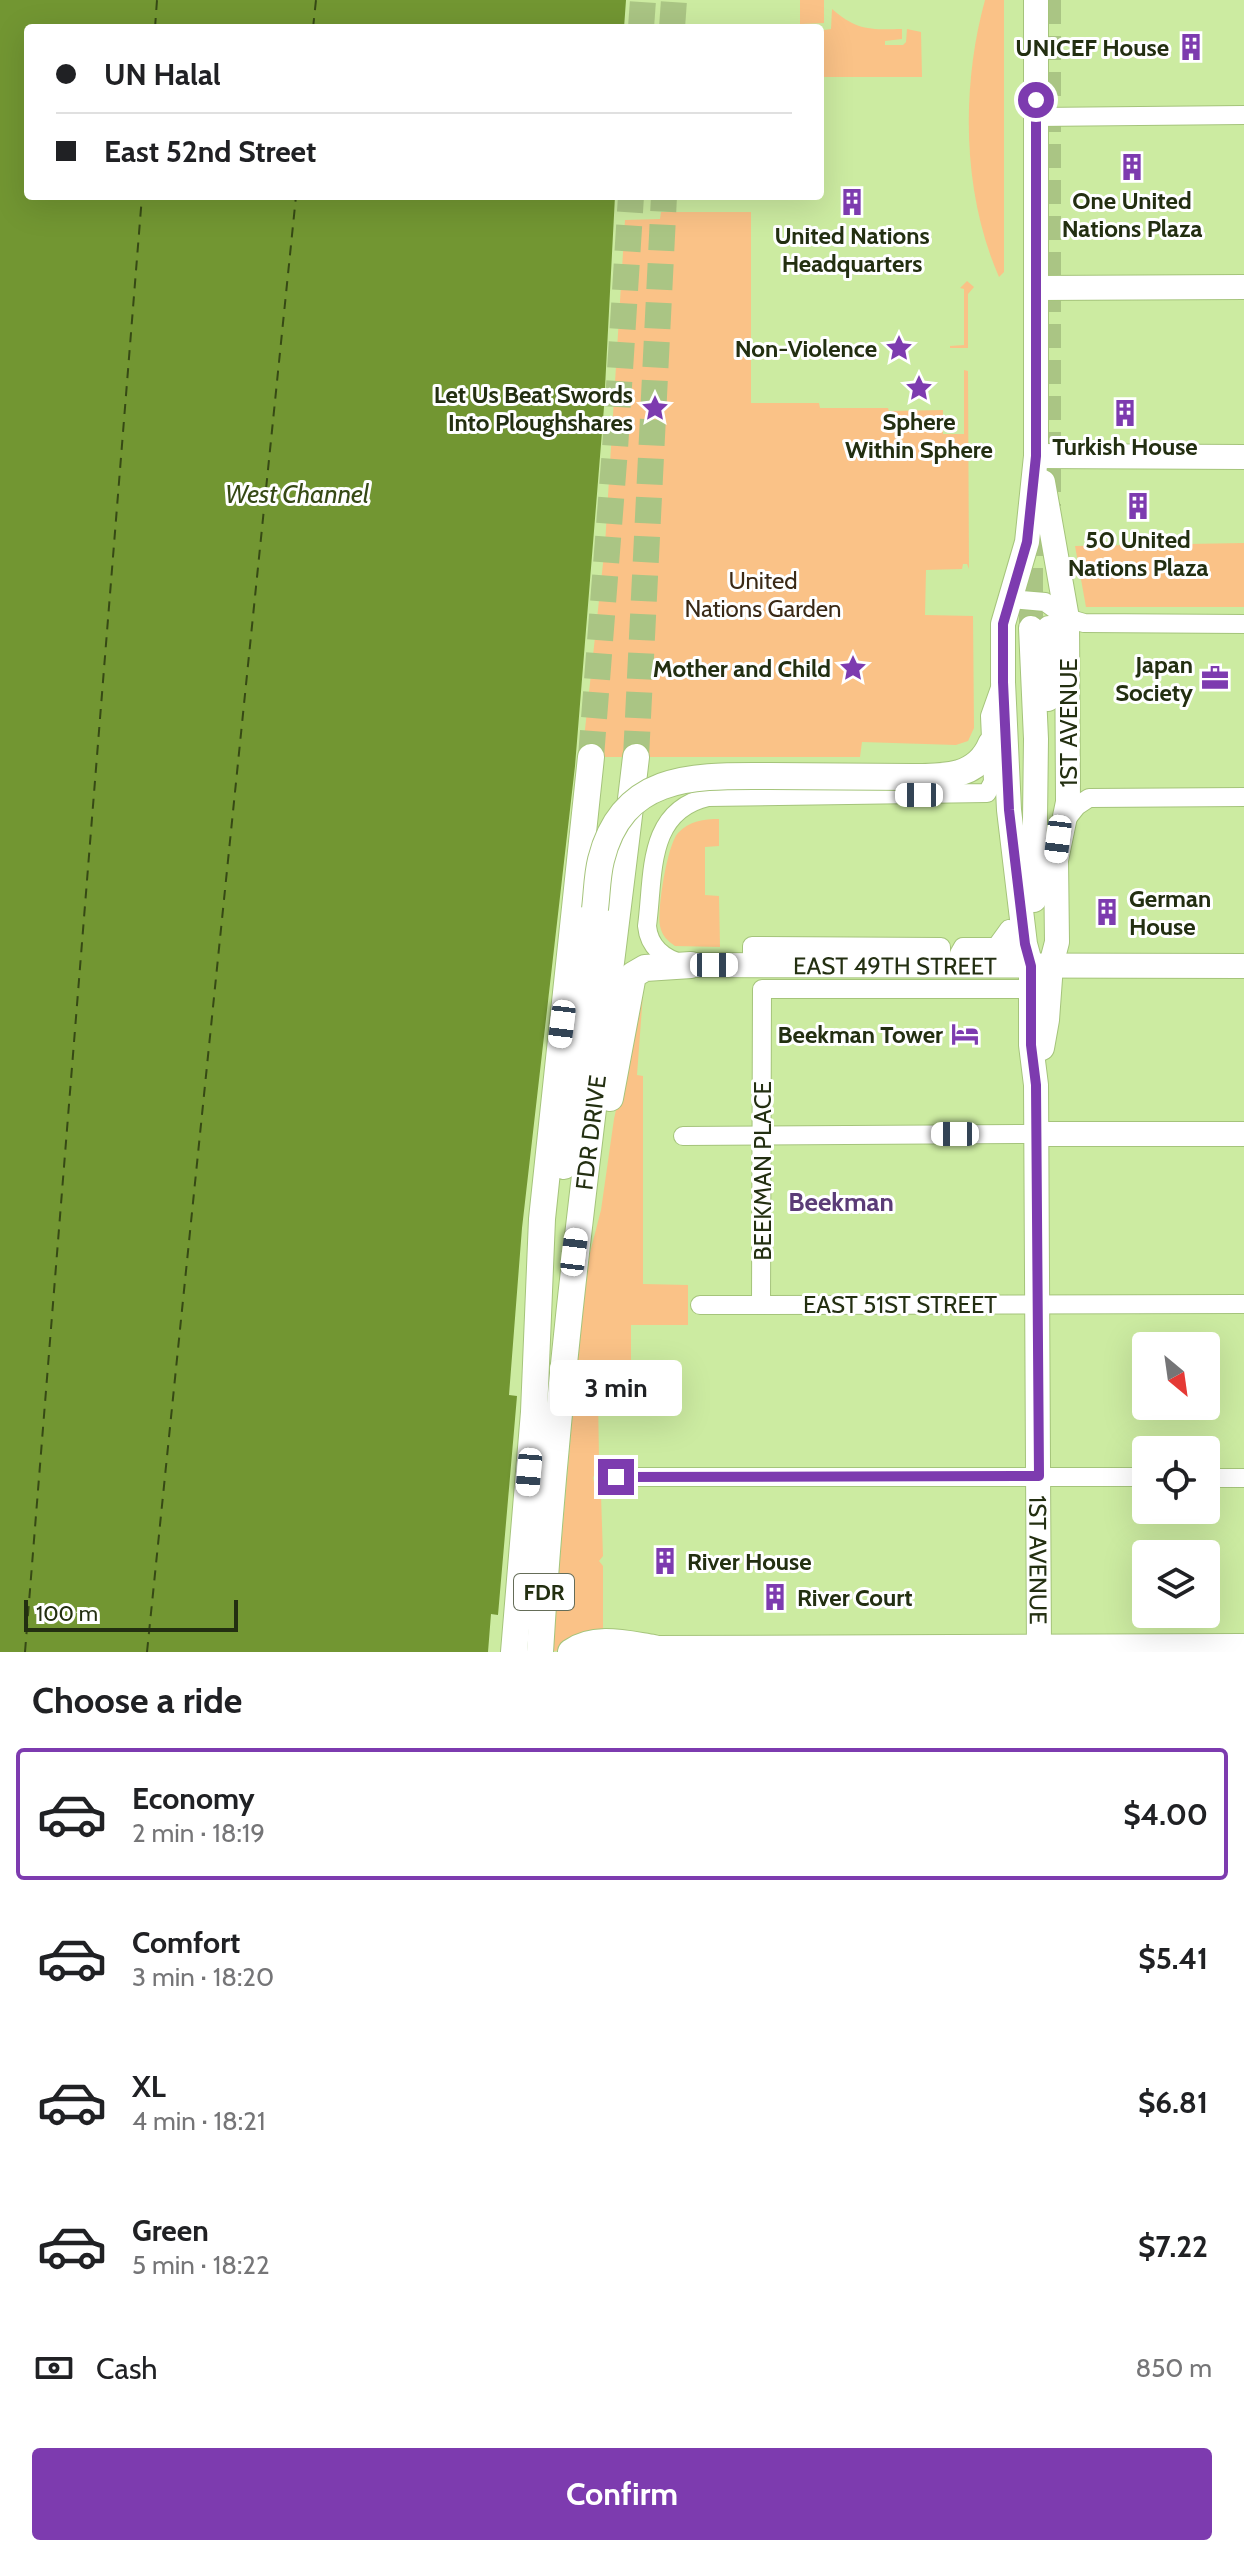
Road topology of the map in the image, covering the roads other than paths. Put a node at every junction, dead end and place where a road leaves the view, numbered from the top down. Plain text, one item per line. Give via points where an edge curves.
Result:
1 (1036, 0) edge
2 (1244, 115) edge
3 (1036, 117) junction
4 (1244, 287) edge
5 (1036, 288) junction
6 (1036, 456) junction
7 (1244, 457) edge
8 (1011, 599) junction
9 (1244, 624) edge
10 (1049, 625) junction
11 (1003, 682) junction
12 (991, 744) junction
13 (591, 757) tunnel mouth
14 (636, 757) tunnel mouth
15 (1244, 797) edge
16 (1065, 821) junction
17 (941, 954) joint
18 (691, 965) junction
19 (1244, 966) edge
20 (1032, 967) junction
21 (1036, 1134) junction
22 (1244, 1134) edge
23 (763, 1135) junction
24 (683, 1136) dead end
25 (580, 1205) junction
26 (540, 1283) junction
27 (1039, 1304) junction
28 (1244, 1304) edge
29 (700, 1305) dead end
30 (761, 1305) junction
31 (1039, 1476) junction
32 (616, 1477) dead end
33 (1132, 1477) edge
34 (1220, 1478) edge
35 (1244, 1478) edge
36 (1244, 1646) edge
37 (654, 1648) junction
38 (1039, 1649) edge
39 (514, 1652) edge
40 (540, 1652) edge
41 (571, 1652) edge
42 (615, 1652) edge

1 - 3 main road, 1ST AVENUE
2 - 3 street
3 - 5 main road, 1ST AVENUE
4 - 5 main road
5 - 6 main road, 1ST AVENUE
6 - 7 main road
6 - 8 main road, 1ST AVENUE via 1030,524
6 - 10 main road, 1ST AVENUE via 1052,527
8 - 10 street via 1045,602
8 - 11 main road, 1ST AVENUE via 1003,624
9 - 10 street
10 - 16 main road, 1ST AVENUE via 1068,802
10 - 20 main road via 1036,739
11 - 12 street via 991,707
11 - 20 main road, 1ST AVENUE via 1009,810
12 - 18 street via 993,782 984,794 708,797 682,807 664,824 647,926 661,952
12 - 26 highway, bridge via 982,761 945,776 707,776 663,785 632,806 613,830 601,859 558,1205
13 - 26 highway, FDR DRIVE / FDR via 552,1112
14 - 25 highway, FDR DRIVE / FDR
15 - 16 street via 1089,798
16 - 20 main road, 1ST AVENUE via 1056,860 1057,942
17 - 17 street via 941,947 752,946 752,953
18 - 20 main road, EAST 49TH STREET
18 - 25 highway via 645,968 631,978 604,1135
19 - 20 main road, EAST 49TH STREET
20 - 21 main road, 1ST AVENUE via 1047,1020 1036,1085
20 - 23 street, BEEKMAN PLACE via 762,989
21 - 22 main road
21 - 23 street
21 - 27 main road, 1ST AVENUE
23 - 24 street
23 - 30 street, BEEKMAN PLACE
25 - 40 highway, FDR DRIVE / FDR
26 - 39 highway, FDR DRIVE / FDR
27 - 28 street, EAST 51ST STREET
27 - 30 street, EAST 51ST STREET
27 - 31 main road, 1ST AVENUE
29 - 30 street, EAST 51ST STREET
31 - 32 street
31 - 33 street
31 - 38 main road, 1ST AVENUE
34 - 35 street
36 - 38 main road
37 - 38 main road
37 - 41 highway via 601,1642
37 - 42 street

